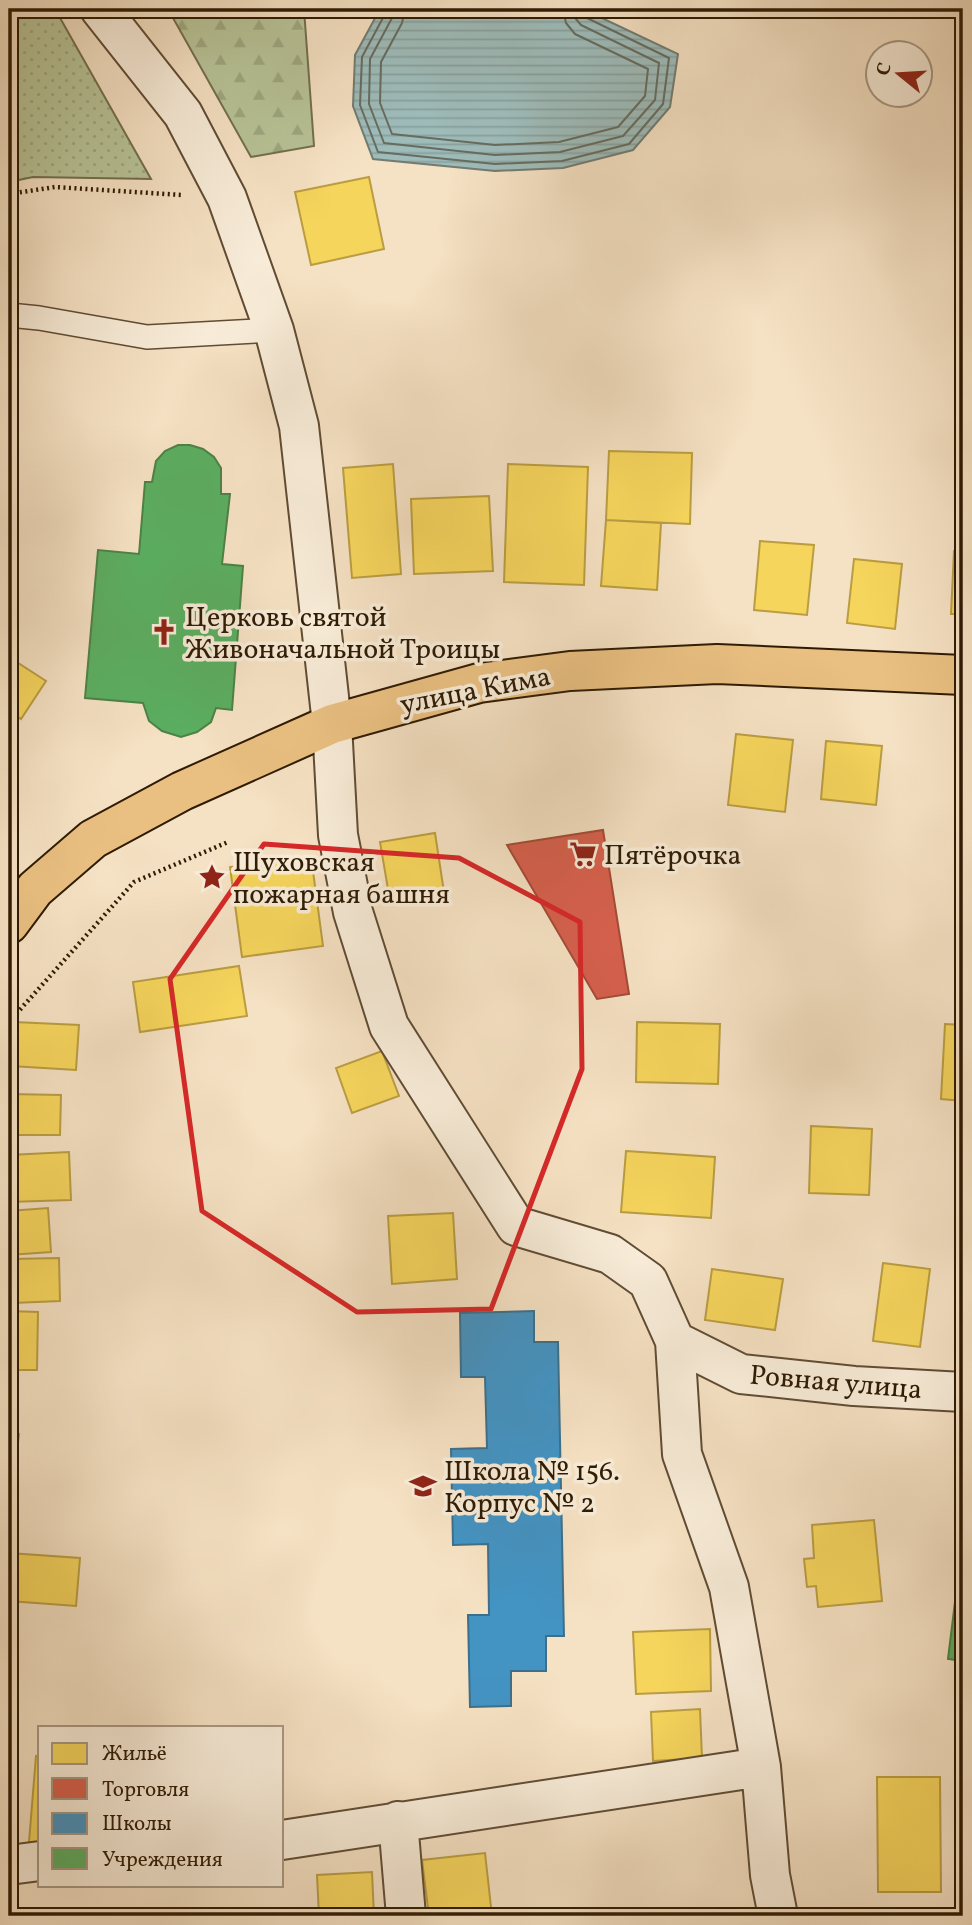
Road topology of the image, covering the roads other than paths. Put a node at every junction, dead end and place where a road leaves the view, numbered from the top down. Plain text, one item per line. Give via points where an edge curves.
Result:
1 (100, 9) edge
2 (9, 316) edge
3 (274, 330) junction
4 (963, 675) edge
5 (332, 724) junction
6 (9, 924) edge
7 (675, 1341) junction
8 (963, 1392) edge
9 (761, 1767) junction
10 (398, 1821) junction
11 (284, 1840) edge
12 (38, 1861) edge
13 (9, 1865) edge
14 (407, 1916) edge
15 (778, 1916) edge

1 - 3 street via 183,114 227,198
2 - 3 lane via 147,337
3 - 5 street via 299,426
4 - 5 main road, улица Кима via 717,664 570,671 480,683
5 - 6 main road, улица Кима via 182,791 93,839 35,889
5 - 7 street via 338,835 354,912 389,1026 516,1226 610,1254 648,1281
7 - 8 street, Ровная улица via 741,1374
7 - 9 street via 682,1454 729,1587
9 - 10 street
9 - 15 street
10 - 11 street
10 - 14 street
12 - 13 street

